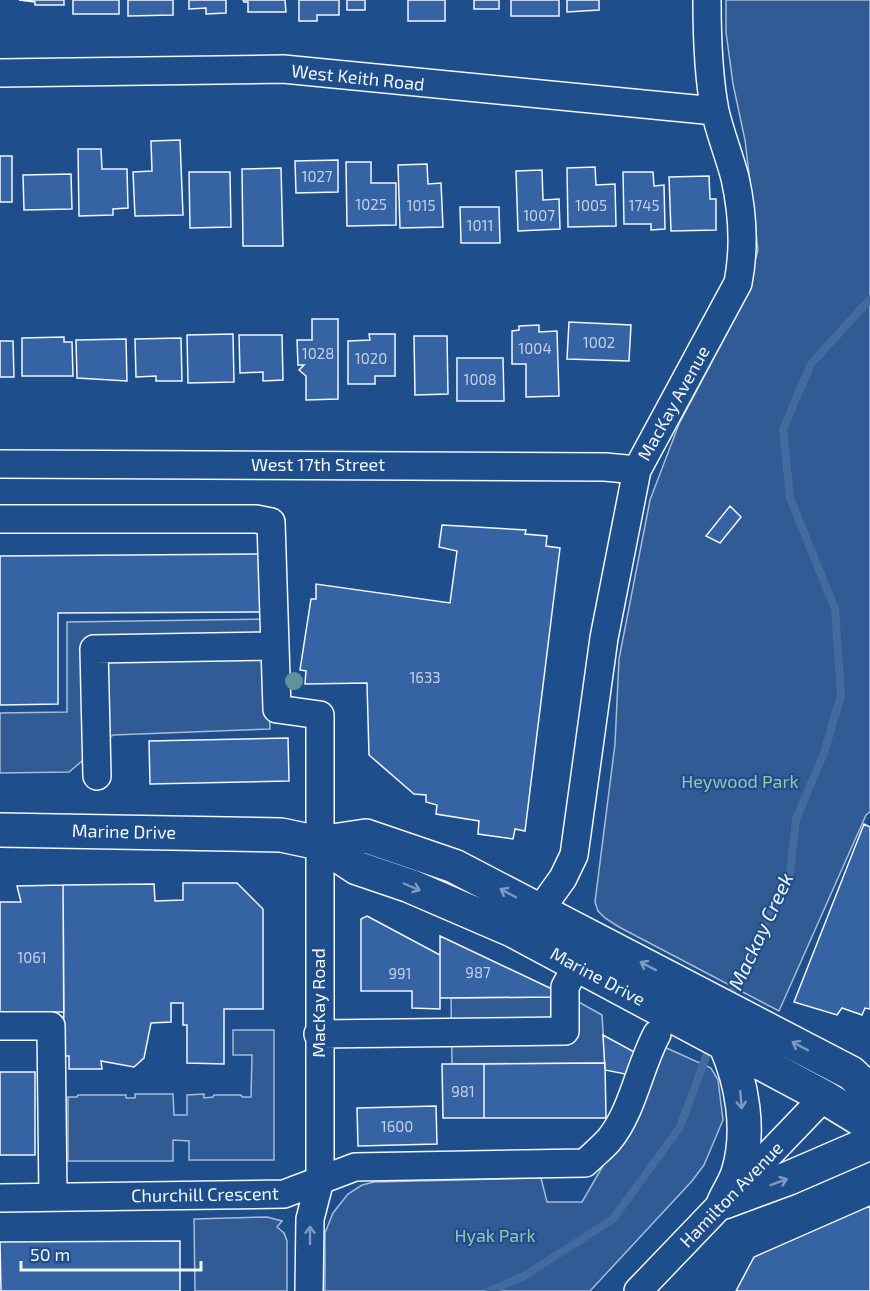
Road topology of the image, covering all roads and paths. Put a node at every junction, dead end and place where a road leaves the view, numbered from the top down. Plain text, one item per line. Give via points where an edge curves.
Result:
1 (707, 0) edge
2 (0, 74) edge
3 (715, 111) junction
4 (0, 464) edge
5 (637, 470) junction
6 (0, 519) edge
7 (275, 646) junction
8 (97, 776) dead end
9 (0, 830) edge
10 (319, 843) junction
11 (540, 910) junction
12 (577, 965) junction
13 (0, 1026) edge
14 (670, 1028) junction
15 (318, 1034) junction
16 (725, 1044) junction
17 (866, 1080) edge
18 (824, 1097) junction
19 (870, 1125) edge
20 (870, 1143) edge
21 (320, 1180) junction
22 (52, 1197) junction
23 (0, 1198) edge
24 (724, 1202) junction
25 (309, 1291) edge
26 (638, 1291) edge

1 - 3 street, MacKay Avenue
2 - 3 street, West Keith Road via 284,69
3 - 5 street, MacKay Avenue via 735,178 744,230 738,283
4 - 5 street, West 17th Street
5 - 11 street, MacKay Avenue via 604,638 574,855
6 - 7 street via 271,522
7 - 8 street via 94,649
7 - 10 street, MacKay Road via 277,709 320,715
9 - 10 main road, Marine Drive via 281,835
11 -> 10 main road, Marine Drive via 454,867 366,836
10 -> 12 main road, Marine Drive via 357,868 512,930
10 - 15 street, MacKay Road
17 -> 11 main road, Marine Drive
12 - 14 main road, Marine Drive
12 - 15 street via 565,987 565,1031
13 - 22 street via 51,1026
14 - 16 main road, Marine Drive
14 - 21 street, Churchill Crescent via 646,1054 627,1107 610,1139 585,1163 355,1167
15 - 21 street, MacKay Road
16 - 18 main road, Marine Drive
16 -> 24 main road via 739,1079 744,1131 738,1172
17 - 18 main road
18 - 19 main road, Marine Drive
18 - 24 street, Hamilton Avenue
24 -> 20 main road
21 - 22 street, Churchill Crescent via 284,1194
25 -> 21 street, MacKay Road via 310,1219
22 - 23 street, Churchill Crescent
24 - 26 street, Hamilton Avenue

